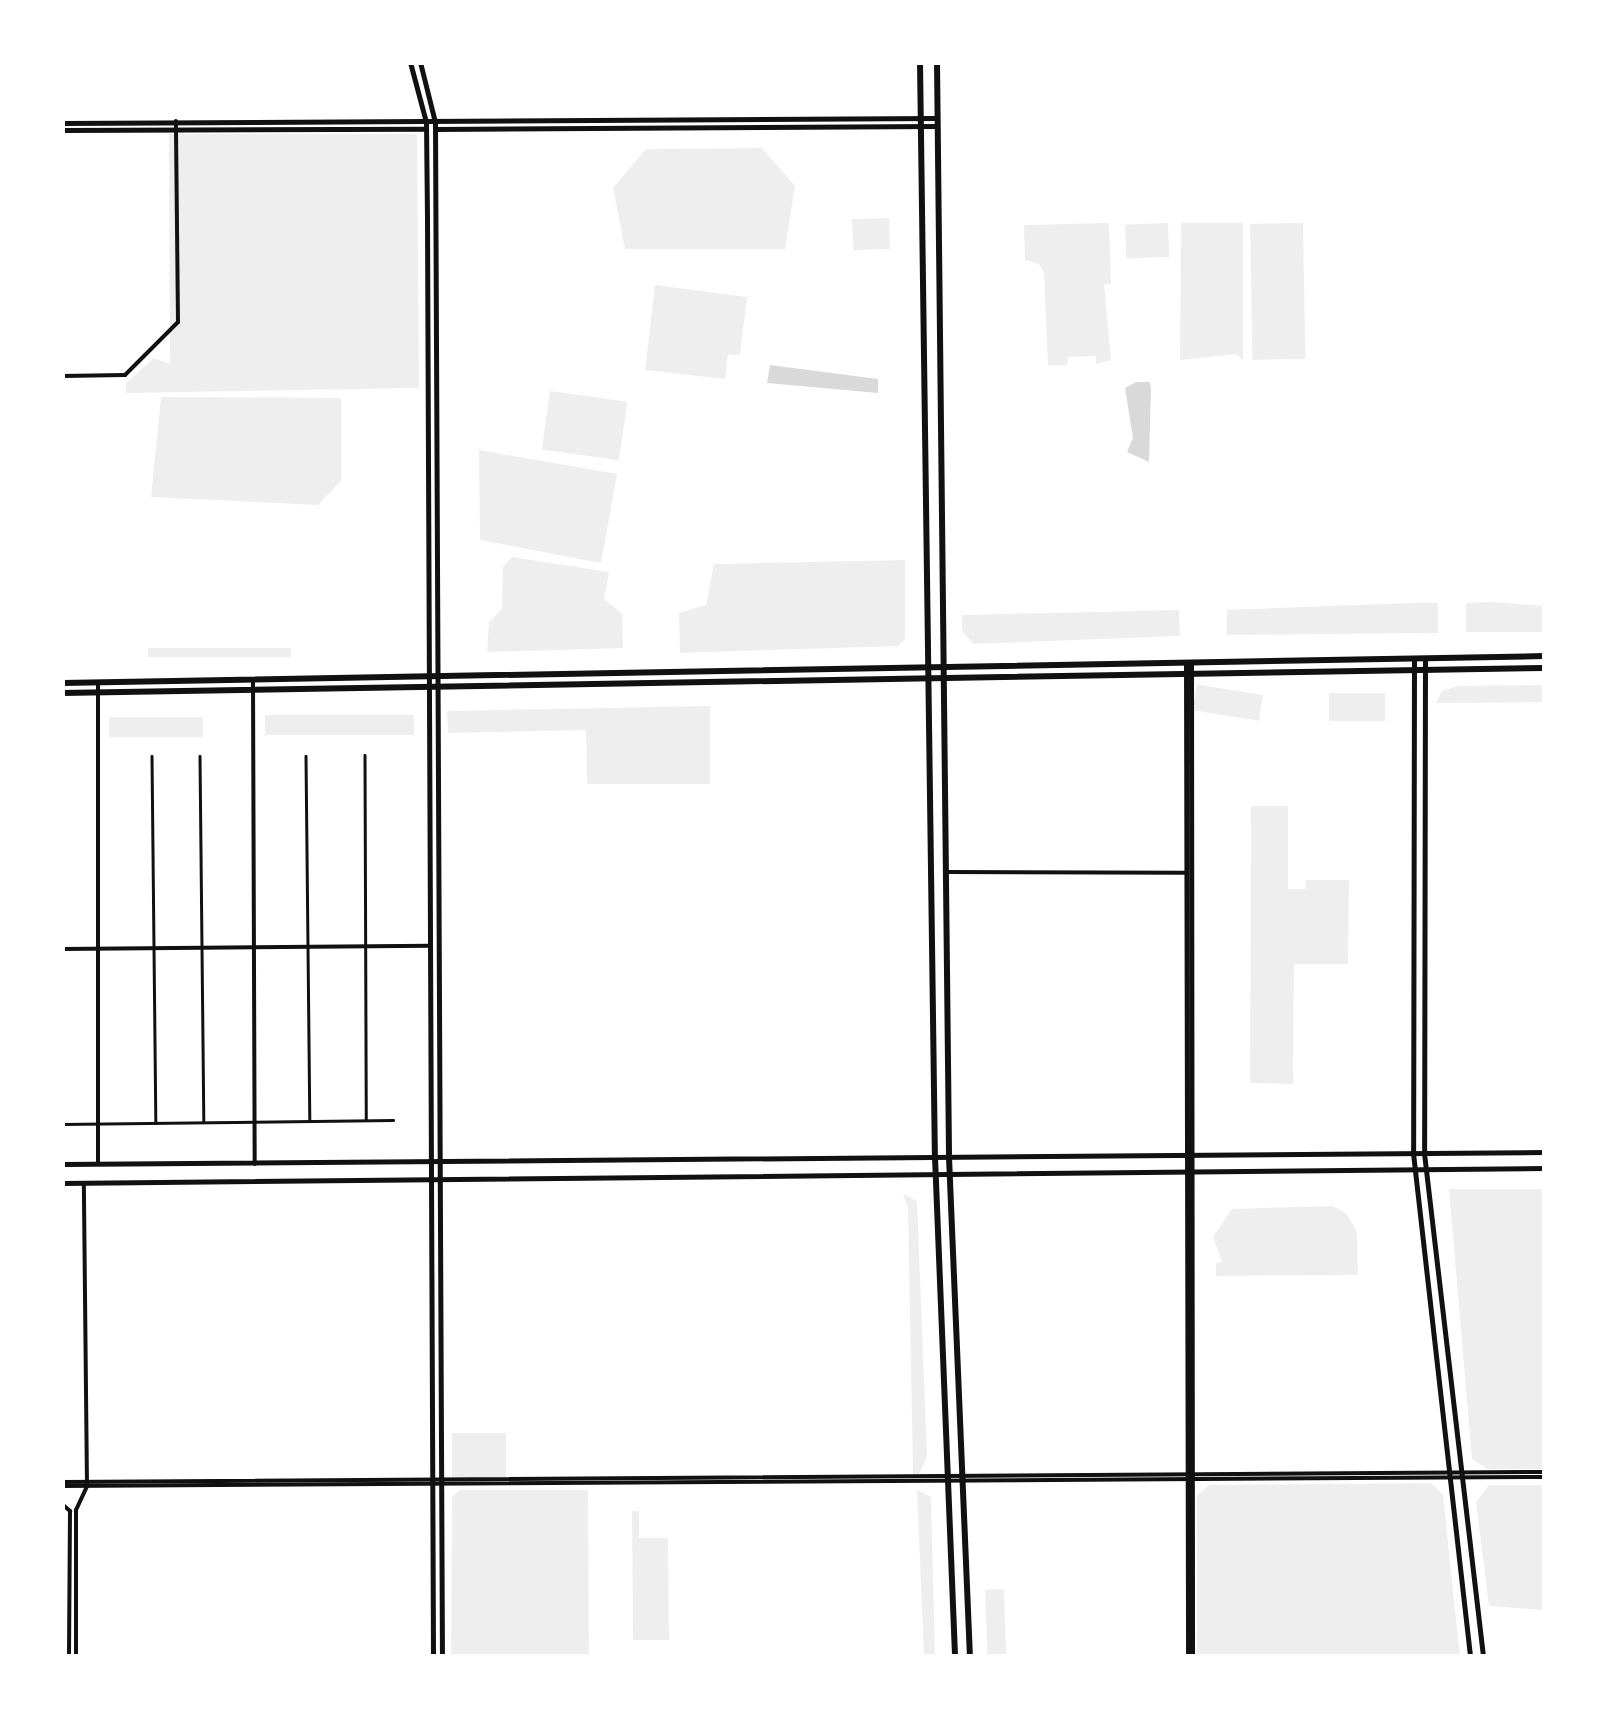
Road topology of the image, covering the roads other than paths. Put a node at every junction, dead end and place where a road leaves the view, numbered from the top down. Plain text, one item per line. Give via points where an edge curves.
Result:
1 (410, 62) edge
2 (420, 62) edge
3 (920, 62) edge
4 (937, 62) edge
5 (176, 121) junction
6 (921, 122) junction
7 (937, 122) junction
8 (426, 125) junction
9 (436, 125) junction
10 (62, 127) edge
11 (176, 130) junction
12 (62, 376) edge
13 (1544, 656) edge
14 (1414, 658) junction
15 (1424, 658) junction
16 (1188, 662) junction
17 (928, 666) junction
18 (944, 666) junction
19 (1544, 668) edge
20 (1414, 670) junction
21 (1424, 670) junction
22 (1188, 674) junction
23 (436, 675) junction
24 (928, 678) junction
25 (944, 678) junction
26 (253, 681) junction
27 (98, 682) junction
28 (62, 683) edge
29 (436, 688) junction
30 (253, 691) junction
31 (98, 692) junction
32 (62, 693) edge
33 (365, 755) dead end
34 (152, 756) dead end
35 (200, 756) dead end
36 (306, 756) dead end
37 (946, 872) junction
38 (1189, 873) junction
39 (431, 946) junction
40 (308, 947) junction
41 (366, 947) junction
42 (62, 948) edge
43 (98, 948) junction
44 (154, 948) junction
45 (202, 948) junction
46 (254, 948) junction
47 (366, 1120) junction
48 (393, 1120) dead end
49 (310, 1121) junction
50 (204, 1122) junction
51 (255, 1122) junction
52 (156, 1123) junction
53 (62, 1124) edge
54 (98, 1124) junction
55 (1544, 1152) edge
56 (1413, 1153) junction
57 (1424, 1153) junction
58 (1275, 1154) junction
59 (1189, 1155) junction
60 (949, 1156) junction
61 (935, 1157) junction
62 (698, 1158) junction
63 (783, 1158) junction
64 (511, 1162) junction
65 (440, 1163) junction
66 (62, 1164) edge
67 (98, 1164) junction
68 (255, 1164) junction
69 (431, 1164) junction
70 (1544, 1168) edge
71 (1415, 1169) junction
72 (1428, 1169) junction
73 (1276, 1170) junction
74 (1189, 1171) junction
75 (935, 1172) junction
76 (950, 1172) junction
77 (784, 1175) junction
78 (698, 1176) junction
79 (512, 1178) junction
80 (441, 1179) junction
81 (432, 1180) junction
82 (62, 1183) edge
83 (84, 1183) junction
84 (1460, 1475) junction
85 (1544, 1475) edge
86 (1452, 1476) junction
87 (1190, 1477) junction
88 (948, 1479) junction
89 (962, 1479) junction
90 (432, 1482) junction
91 (441, 1482) junction
92 (62, 1484) edge
93 (87, 1484) junction
94 (62, 1504) edge
95 (72, 1656) edge
96 (433, 1656) edge
97 (442, 1656) edge
98 (954, 1656) edge
99 (973, 1656) edge
100 (1190, 1656) edge
101 (1470, 1656) edge
102 (1482, 1656) edge

1 - 8 street
2 - 9 street
3 - 6 main road
4 - 7 main road
5 - 8 street
5 - 10 street
5 - 11 street
6 - 7 street
6 - 9 street
6 - 17 main road
7 - 18 main road
8 - 9 street
8 - 11 street
8 - 23 street
9 - 23 street
10 - 11 street
11 - 12 street via 178,322 125,375
13 - 15 main road
14 - 15 main road
14 - 16 main road
14 - 20 street
15 - 21 street
16 - 18 main road
16 - 22 street
17 - 18 main road
17 - 23 main road
17 - 24 main road
18 - 25 main road
19 - 21 main road
20 - 21 main road
20 - 22 main road
20 - 56 street
21 - 57 street
22 - 25 main road
22 - 38 street
23 - 26 main road
23 - 29 street
24 - 25 main road
24 - 29 main road
24 - 61 main road
25 - 37 main road
26 - 27 main road
26 - 30 street
27 - 28 main road
27 - 31 street
29 - 30 main road
29 - 39 street
29 - 65 street
30 - 31 main road
30 - 46 street
31 - 32 main road
31 - 43 street
33 - 41 lane
34 - 44 lane
35 - 45 lane
36 - 40 lane
37 - 38 street
37 - 60 main road
38 - 59 street
39 - 41 street
39 - 69 street
40 - 41 street
40 - 46 street
40 - 49 lane
41 - 47 lane
42 - 43 street
43 - 44 street
43 - 54 street
44 - 45 street
44 - 52 lane
45 - 46 street
45 - 50 lane
46 - 51 street
47 - 48 lane
47 - 49 lane
49 - 51 lane
50 - 51 lane
50 - 52 lane
51 - 68 street
52 - 54 lane
53 - 54 lane
54 - 67 street
55 - 57 street
56 - 57 street
56 - 58 street
56 - 71 street
57 - 72 street
58 - 59 street
58 - 73 street
59 - 60 street
59 - 74 street
60 - 61 street
60 - 76 main road
61 - 63 street
61 - 75 main road
62 - 63 street
62 - 64 street
62 - 78 street
63 - 77 street
64 - 65 street
64 - 79 street
65 - 69 street
65 - 80 street
66 - 67 street
67 - 68 street
68 - 69 street
69 - 81 street
70 - 72 street
71 - 72 street
71 - 73 street
71 - 86 street
72 - 84 street
73 - 74 street
74 - 76 street
74 - 87 street
75 - 76 street
75 - 77 street
75 - 88 main road
76 - 89 main road
77 - 78 street
78 - 79 street
79 - 80 street
80 - 81 street
80 - 91 street
81 - 83 street
81 - 90 street
82 - 83 street
83 - 93 street
84 - 85 street
84 - 86 street
84 - 102 street
86 - 87 street
86 - 101 street
87 - 89 street
87 - 100 street
88 - 89 street
88 - 91 street
88 - 98 main road
89 - 99 main road
90 - 91 street
90 - 93 street
90 - 96 street
91 - 97 street
92 - 93 street
93 - 95 street via 76,1510
94 - 95 street via 70,1511

